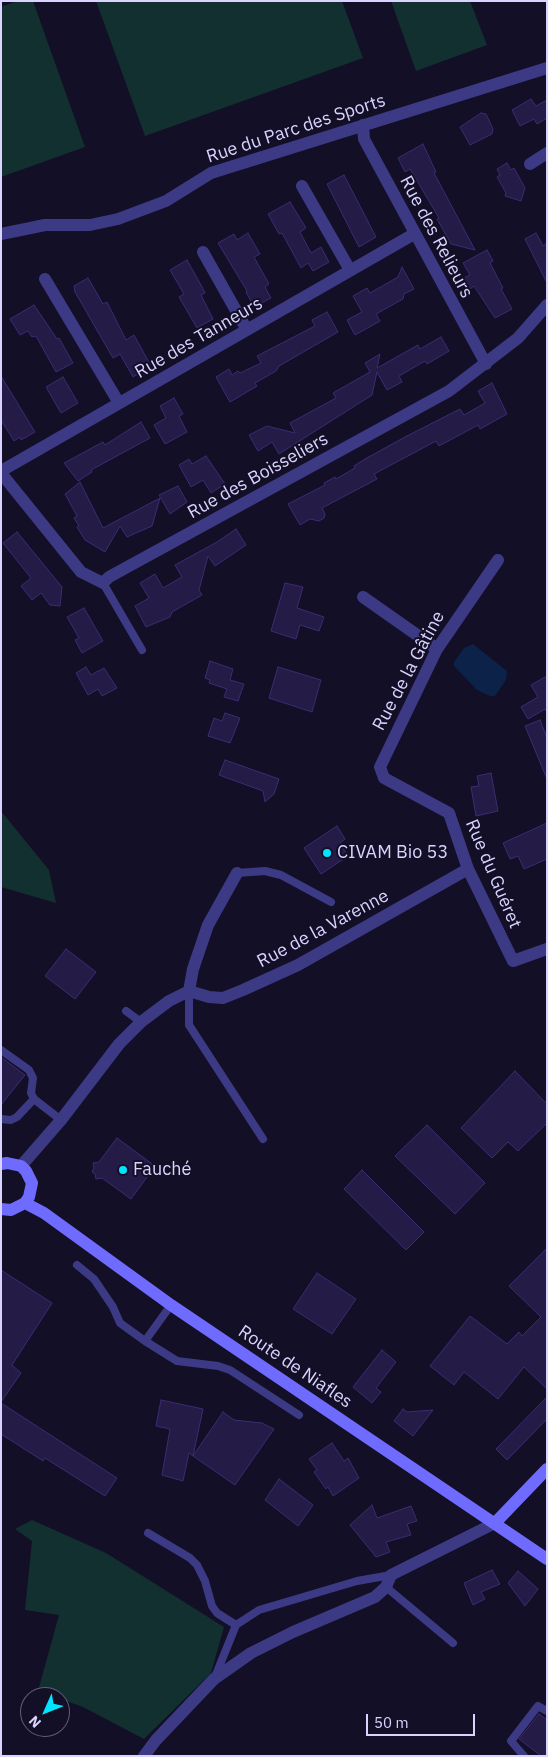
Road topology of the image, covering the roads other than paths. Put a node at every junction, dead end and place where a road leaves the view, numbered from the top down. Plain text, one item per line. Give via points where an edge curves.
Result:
1 (547, 68) edge
2 (363, 125) junction
3 (547, 153) edge
4 (530, 164) dead end
5 (302, 186) dead end
6 (1, 234) edge
7 (414, 234) junction
8 (203, 252) dead end
9 (350, 270) junction
10 (45, 279) dead end
11 (547, 305) edge
12 (247, 330) junction
13 (486, 364) junction
14 (119, 404) junction
15 (1, 472) edge
16 (498, 560) dead end
17 (103, 583) junction
18 (362, 597) dead end
19 (437, 649) junction
20 (142, 650) dead end
21 (384, 778) joint
22 (468, 868) junction
23 (237, 872) joint
24 (331, 902) dead end
25 (547, 949) edge
26 (189, 991) junction
27 (126, 1011) dead end
28 (141, 1022) junction
29 (1, 1050) edge
30 (34, 1100) junction
31 (1, 1119) edge
32 (61, 1120) junction
33 (263, 1139) dead end
34 (1, 1164) edge
35 (21, 1166) junction
36 (25, 1203) junction
37 (1, 1209) edge
38 (77, 1265) dead end
39 (171, 1305) junction
40 (145, 1342) junction
41 (299, 1415) dead end
42 (547, 1469) edge
43 (495, 1523) junction
44 (148, 1533) dead end
45 (547, 1559) edge
46 (389, 1581) junction
47 (236, 1626) junction
48 (453, 1643) dead end
49 (214, 1679) junction
50 (547, 1711) edge
51 (144, 1756) edge
52 (524, 1756) edge

1 - 2 street, Rue du Parc des Sports
2 - 6 street, Rue du Parc des Sports via 211,173 166,201 118,219 90,226 45,225
2 - 7 street, Rue des Relieurs via 364,139
3 - 4 street
5 - 9 street
7 - 9 street, Rue des Tanneurs
7 - 13 street, Rue des Relieurs
8 - 12 street
9 - 12 street, Rue des Tanneurs
10 - 14 street
11 - 13 street, Rue des Boisseliers via 518,338
12 - 14 street, Rue des Tanneurs
13 - 17 street, Rue des Boisseliers via 449,391
14 - 15 street, Rue des Tanneurs
15 - 17 street via 81,572
16 - 19 street, Rue de la Gâtine
17 - 20 lane
18 - 19 street
19 - 21 street, Rue de la Gâtine via 380,767
21 - 22 street, Rue du Guéret via 448,813
22 - 25 street, Rue du Guéret via 513,961
22 - 26 street, Rue de la Varenne via 298,965 243,990 223,998
23 - 24 lane via 265,871 281,875
23 - 26 street via 208,925
26 - 28 street
26 - 33 lane via 189,1025
27 - 28 lane
28 - 32 street via 119,1044
29 - 30 lane via 32,1074
30 - 31 lane via 17,1117
30 - 32 lane
32 - 35 street
34 - 35 street
35 - 36 street via 32,1183
36 - 37 street via 11,1210
36 - 39 street, Route de Niafles
38 - 40 lane via 94,1279 120,1323
39 - 40 lane
39 - 43 street, Route de Niafles
40 - 41 lane via 177,1361 230,1370
42 - 43 street
43 - 45 street, Route de Niafles
43 - 46 street
44 - 47 lane via 197,1565 212,1606
46 - 47 lane via 357,1581 277,1604 259,1610
46 - 48 lane
46 - 49 street via 375,1597 251,1653
47 - 49 lane
49 - 51 street
50 - 52 lane via 538,1706 511,1741

